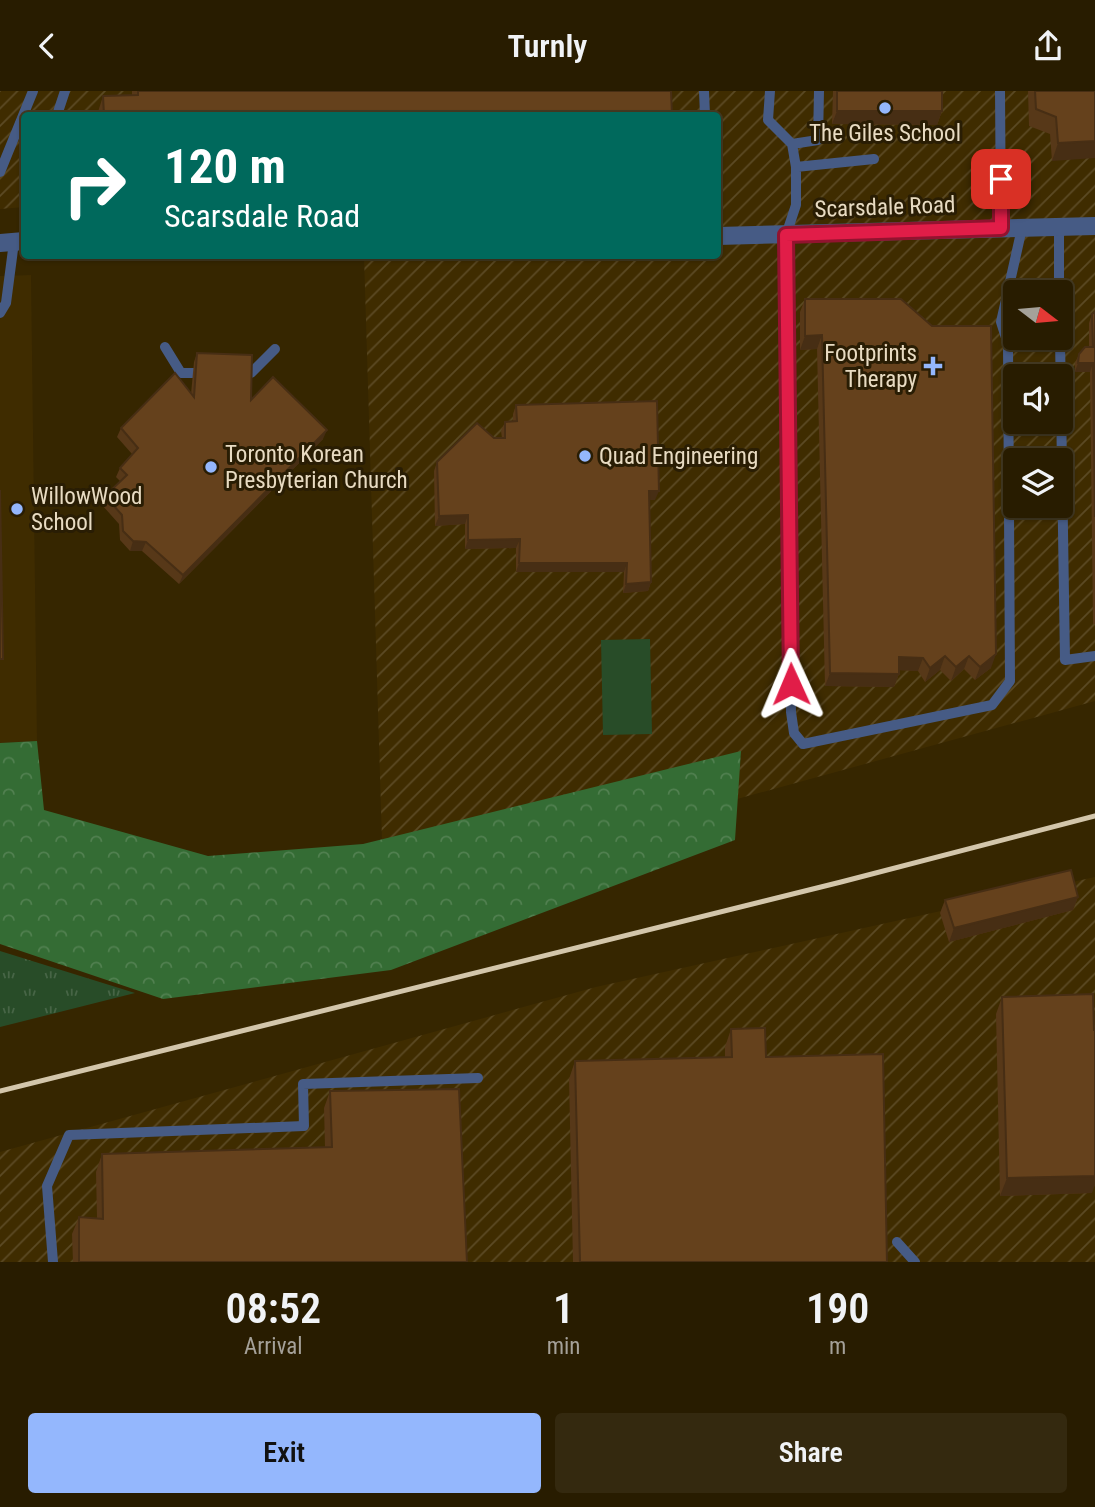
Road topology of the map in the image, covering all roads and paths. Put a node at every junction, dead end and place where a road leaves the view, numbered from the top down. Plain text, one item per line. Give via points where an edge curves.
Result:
1 (33, 91) edge
2 (65, 91) edge
3 (704, 91) edge
4 (770, 91) edge
5 (819, 91) edge
6 (1000, 91) edge
7 (25, 112) edge
8 (59, 112) edge
9 (705, 112) edge
10 (21, 121) edge
11 (792, 144) junction
12 (874, 159) dead end
13 (796, 167) junction
14 (0, 173) edge
15 (1095, 226) edge
16 (1059, 227) junction
17 (1001, 228) junction
18 (1022, 228) junction
19 (786, 235) junction
20 (721, 236) edge
21 (13, 242) edge
22 (1059, 280) edge
23 (0, 313) edge
24 (165, 347) dead end
25 (275, 349) dead end
26 (1060, 350) edge
27 (1095, 656) edge
28 (478, 1078) dead end
29 (897, 1242) dead end
30 (52, 1262) edge
31 (915, 1262) edge

1 - 7 lane
2 - 8 lane
3 - 9 lane
4 - 11 lane via 768,120
5 - 11 lane via 818,140
6 - 17 lane
10 - 14 lane
11 - 13 lane
12 - 13 lane
13 - 19 lane via 796,205
15 - 16 street, Scarsdale Road
16 - 18 street, Scarsdale Road
16 - 22 lane
17 - 18 street, Scarsdale Road
17 - 19 street, Scarsdale Road
18 - 19 lane via 1000,322 1008,344 1010,681 992,705 803,744 794,733 791,712
19 - 20 street, Scarsdale Road
21 - 23 lane via 6,303
24 - 25 lane via 181,373 251,373
26 - 27 lane via 1065,660
28 - 30 lane via 303,1084 304,1126 69,1135 47,1186
29 - 31 lane

